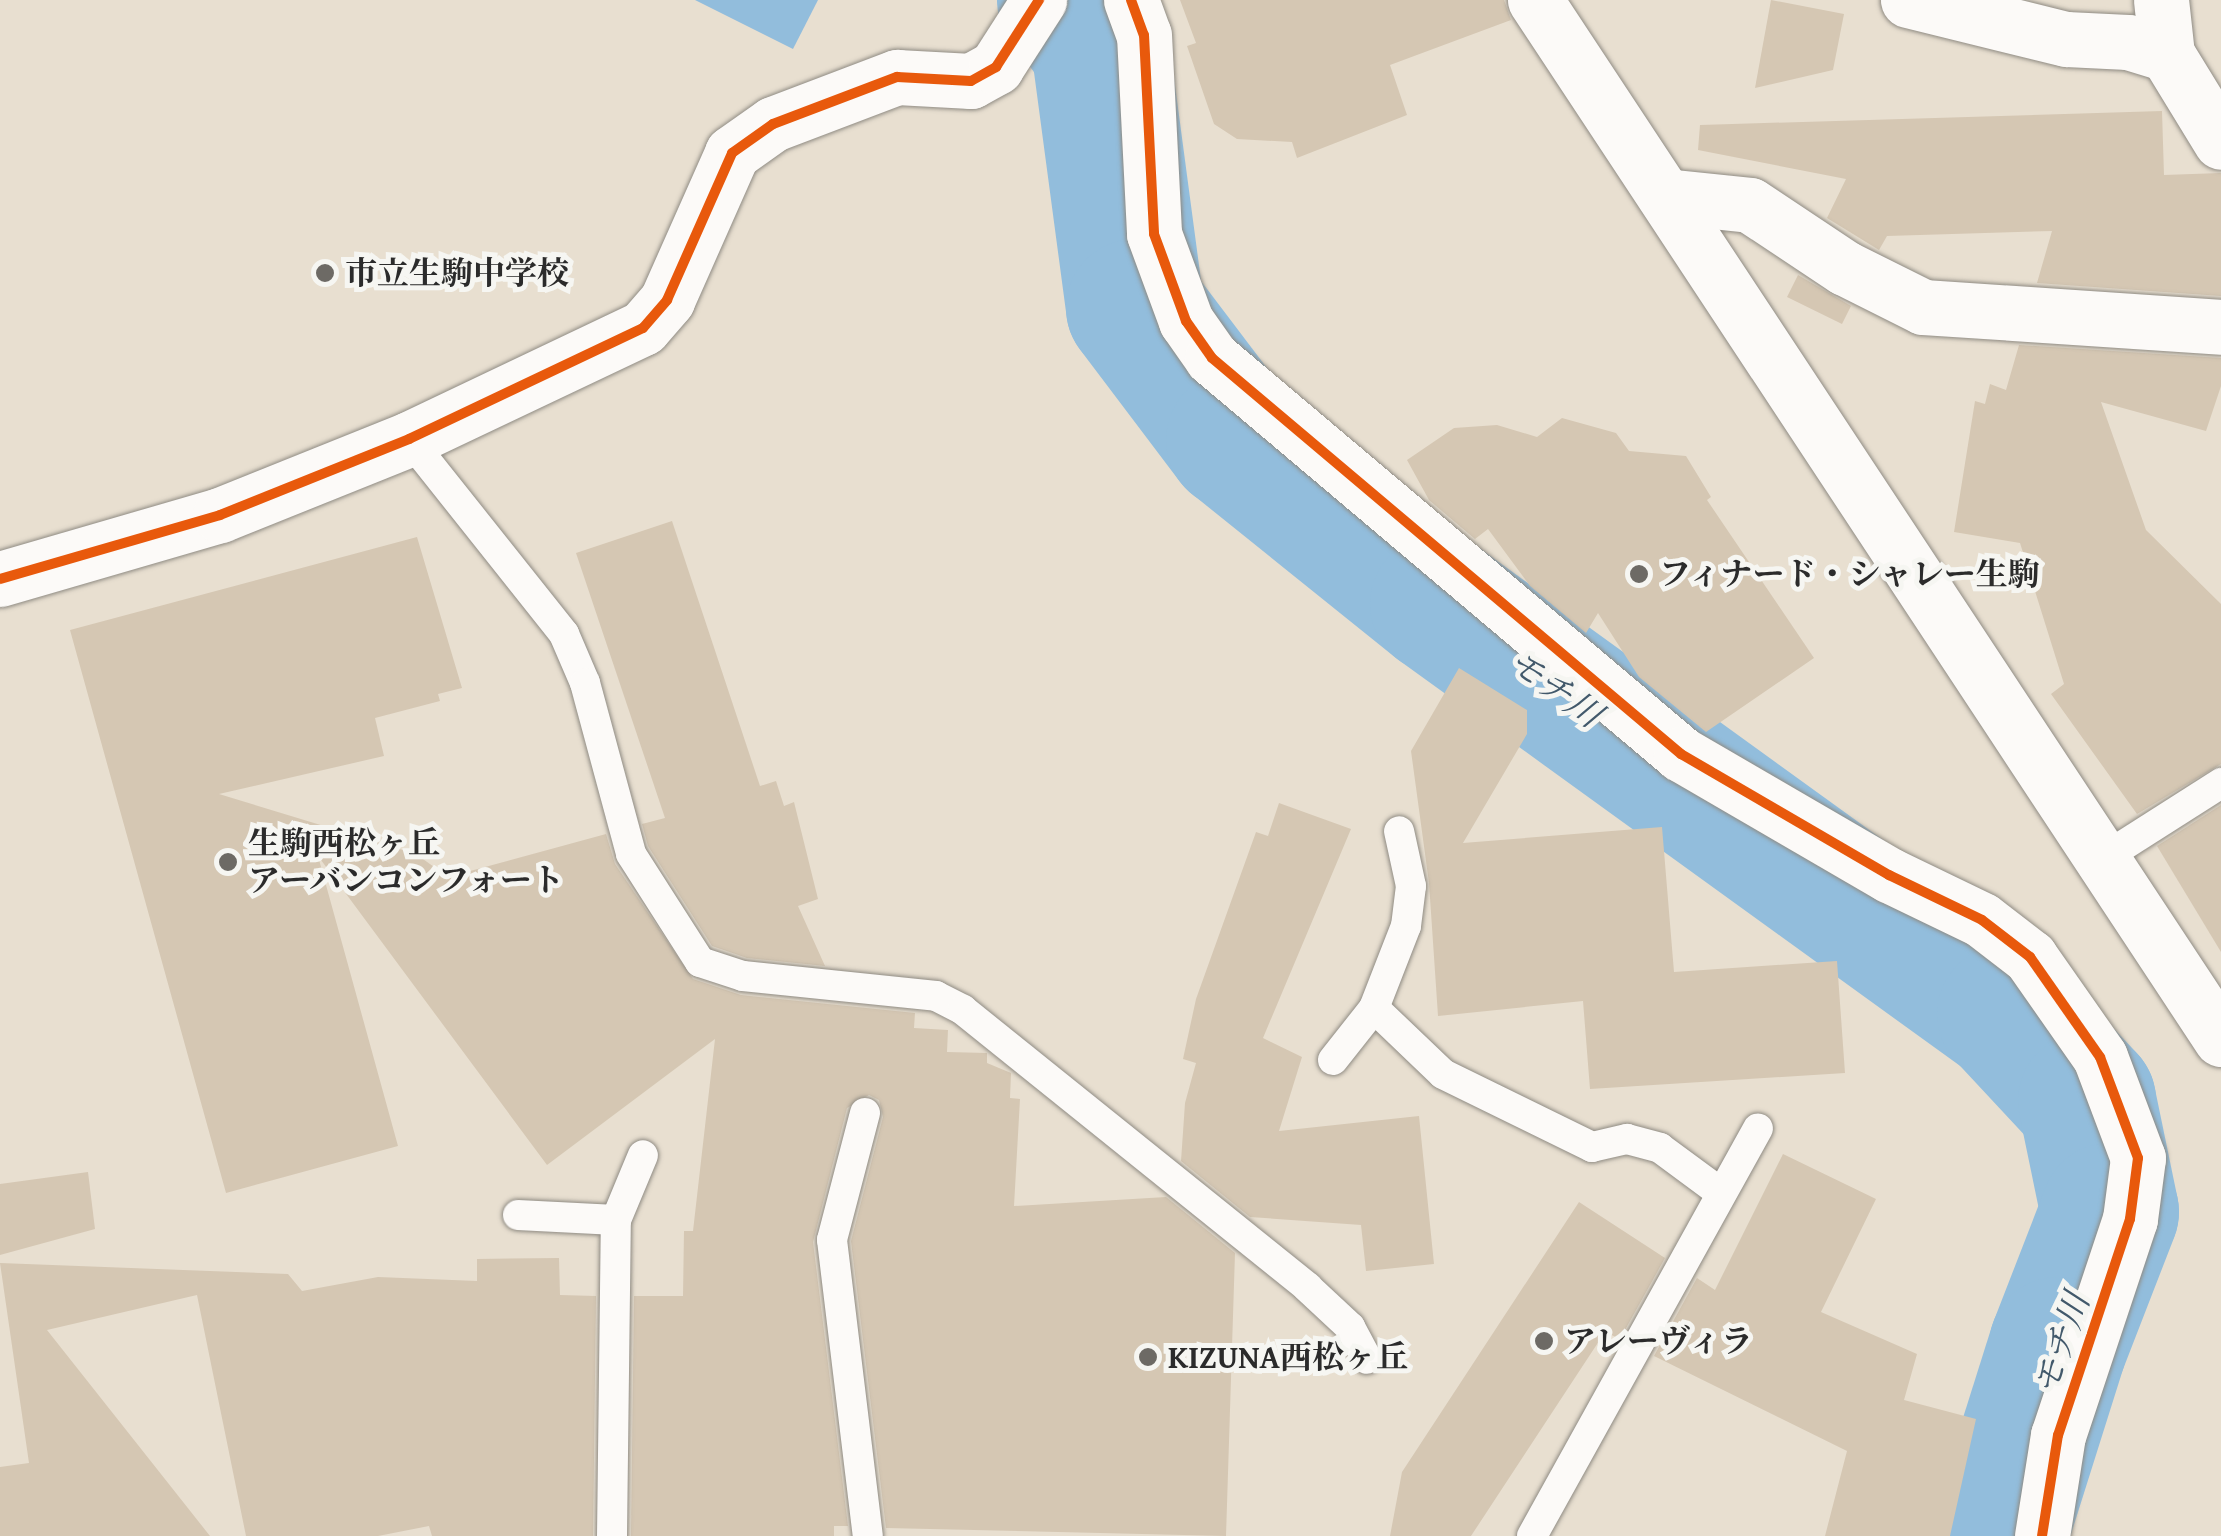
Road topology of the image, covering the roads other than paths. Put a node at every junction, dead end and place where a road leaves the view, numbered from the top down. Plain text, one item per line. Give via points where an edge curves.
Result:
1 (1130, 0) edge
2 (1535, 0) edge
3 (1908, 0) edge
4 (2162, 0) edge
5 (1036, 4) edge
6 (2167, 54) junction
7 (2221, 142) edge
8 (1665, 196) junction
9 (2221, 327) edge
10 (409, 439) junction
11 (0, 580) edge
12 (2221, 784) edge
13 (1398, 830) dead end
14 (2105, 856) junction
15 (1374, 1008) junction
16 (2221, 1039) edge
17 (1333, 1060) dead end
18 (865, 1113) dead end
19 (1758, 1129) dead end
20 (643, 1155) dead end
21 (1721, 1193) junction
22 (518, 1215) dead end
23 (616, 1220) junction
24 (1367, 1360) dead end
25 (612, 1536) edge
26 (868, 1536) edge
27 (1532, 1536) edge
28 (2042, 1536) edge

1 - 28 street via 1144,35 1154,234 1178,305 1212,358 1681,754 1888,874 1982,920 2030,957 2100,1057 2138,1158 2104,1304 2058,1435
2 - 8 street
3 - 6 street via 2066,39 2128,42
4 - 6 street
5 - 10 street via 996,67 971,80 896,77 773,124 720,170 667,300 643,328
6 - 7 street
8 - 9 street via 1750,205 1845,268 1922,307
8 - 14 street
10 - 11 street via 220,516
10 - 24 lane via 564,634 585,683 631,854 700,962 743,976 936,996 963,1010 1307,1287 1350,1327
12 - 14 lane
13 - 15 lane via 1411,886 1406,926
14 - 16 street
15 - 17 lane
15 - 21 lane via 1443,1074 1592,1146 1627,1140 1660,1148
18 - 26 lane via 832,1240
19 - 21 lane
20 - 23 lane
21 - 27 lane
22 - 23 lane
23 - 25 lane

